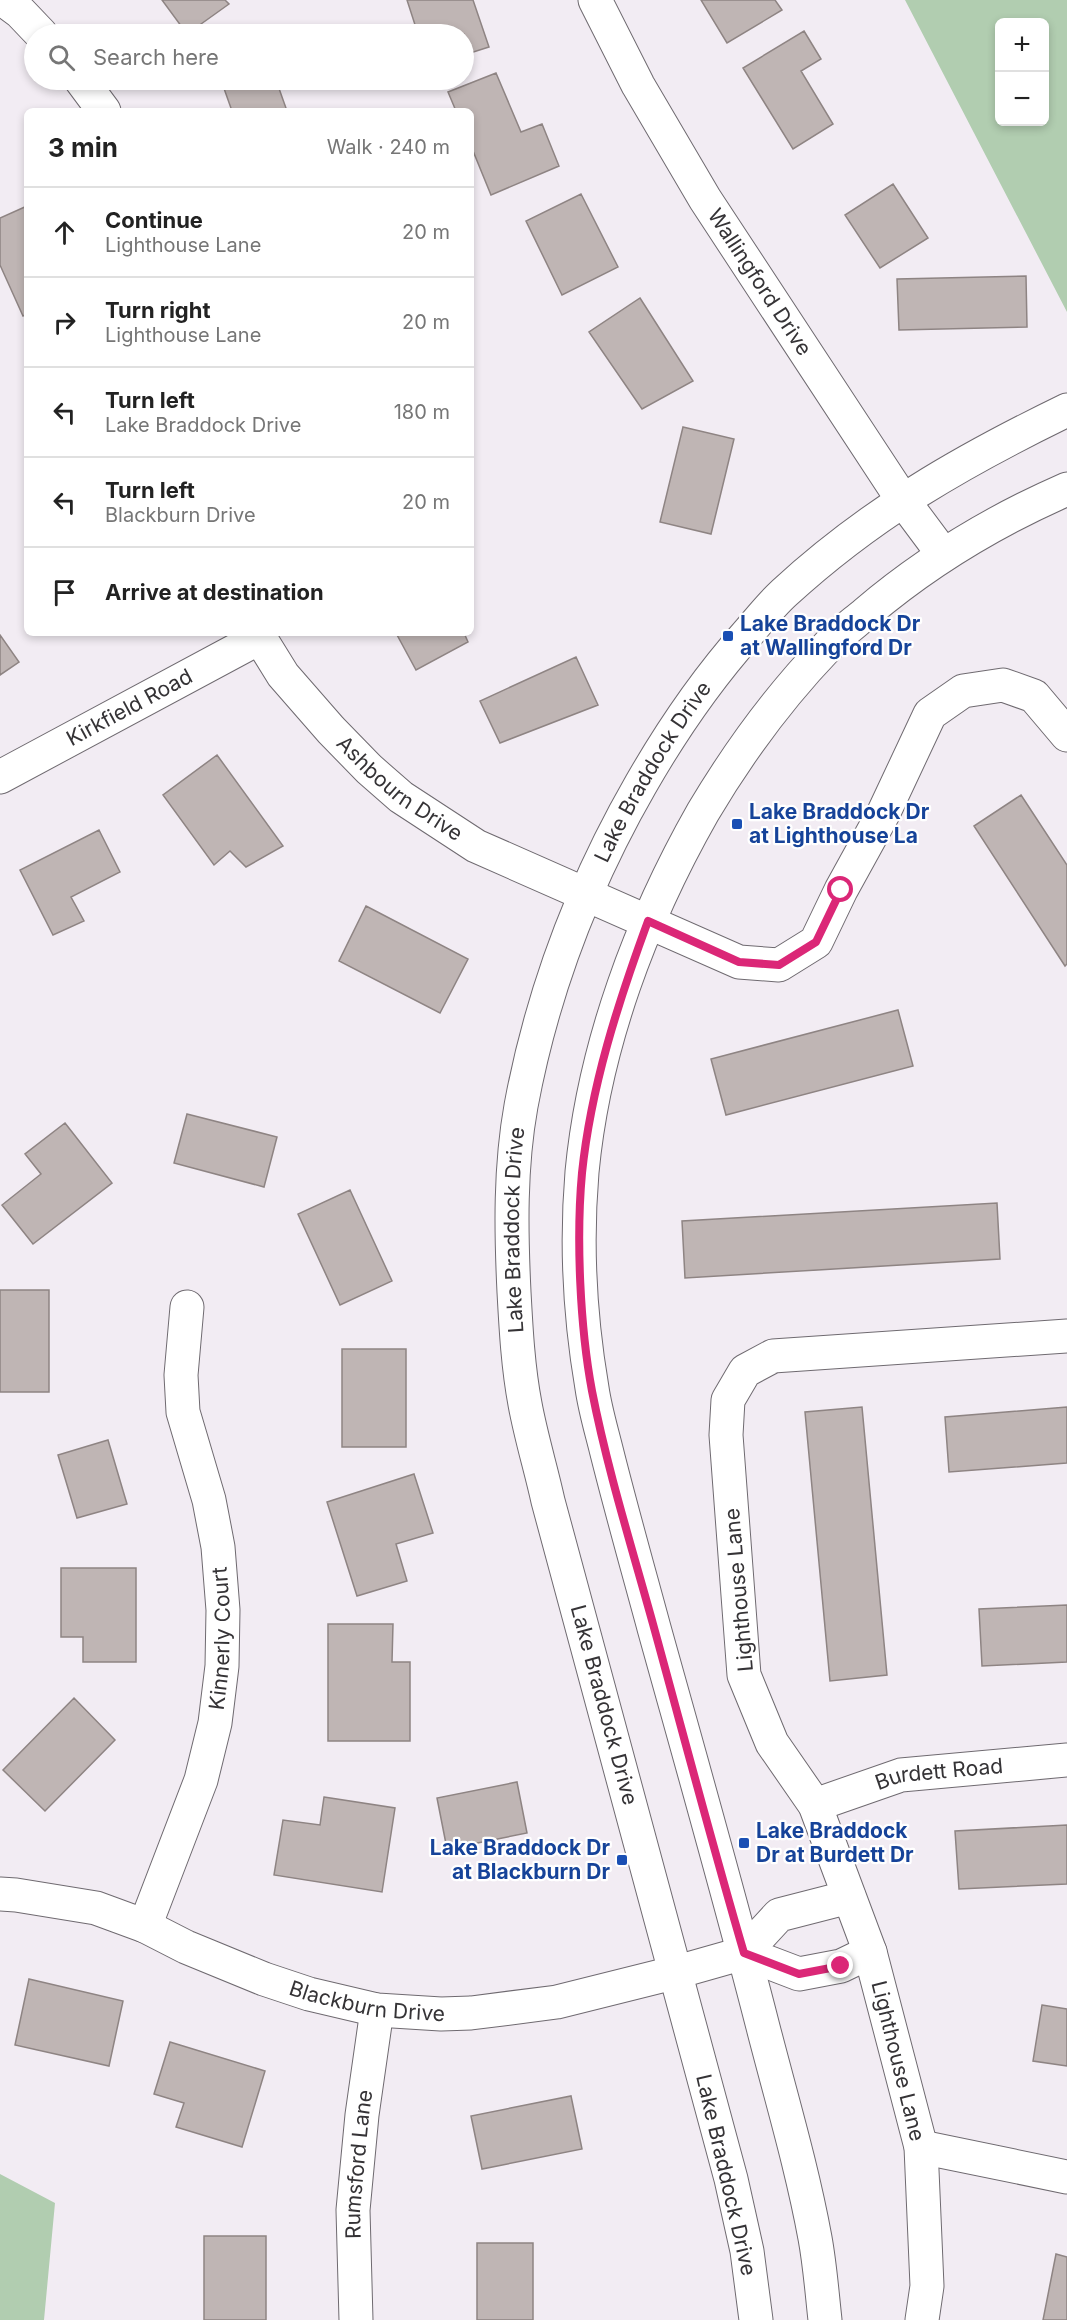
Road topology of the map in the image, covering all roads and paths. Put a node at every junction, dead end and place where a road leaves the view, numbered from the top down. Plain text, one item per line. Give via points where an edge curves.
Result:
1 (4, 0) edge
2 (595, 0) edge
3 (31, 24) edge
4 (88, 90) edge
5 (102, 108) edge
6 (1067, 410) edge
7 (1067, 489) edge
8 (902, 499) junction
9 (943, 554) junction
10 (258, 636) edge
11 (1067, 735) edge
12 (0, 777) edge
13 (585, 893) junction
14 (648, 921) junction
15 (187, 1307) dead end
16 (1067, 1336) edge
17 (1067, 1760) edge
18 (814, 1805) junction
19 (0, 1894) edge
20 (849, 1897) junction
21 (145, 1926) junction
22 (870, 1952) junction
23 (744, 1953) junction
24 (677, 1972) junction
25 (376, 2010) junction
26 (921, 2147) junction
27 (1067, 2177) edge
28 (356, 2320) edge
29 (756, 2320) edge
30 (825, 2320) edge
31 (922, 2320) edge

1 - 3 street
2 - 8 street, Wallingford Drive via 638,85 705,199
4 - 5 street
6 - 8 street, Lake Braddock Drive via 990,447
7 - 9 street
8 - 9 street, Wallingford Drive
8 - 13 street, Lake Braddock Drive via 781,595 721,664 667,740 626,810
9 - 14 street via 829,644 775,706 724,777 686,842
10 - 12 street, Kirkfield Road
10 - 13 street, Ashbourn Drive via 283,675 331,730 369,770 401,796 476,846
11 - 14 street via 1034,696 1004,685 963,691 930,714 816,942 779,965 739,962
13 - 14 street
13 - 24 street, Lake Braddock Drive via 554,981 521,1107 513,1170 516,1331 525,1403 548,1501
14 - 23 street via 614,1021 589,1119 580,1244 584,1325 592,1391 615,1484
15 - 21 street, Kinnerly Court via 181,1375 183,1413 209,1500 218,1547 224,1610 222,1666 215,1723 201,1780
16 - 18 street, Lighthouse Lane via 773,1356 745,1371 728,1400 726,1435 744,1675 772,1743
17 - 18 street, Burdett Road via 902,1775
18 - 20 street, Lighthouse Lane
19 - 21 street, Blackburn Drive via 96,1908
20 - 22 street, Lighthouse Lane
20 - 23 street via 779,1915
21 - 25 street, Blackburn Drive via 264,1979
22 - 23 street via 841,1966 799,1974
22 - 26 street, Lighthouse Lane
23 - 24 street, Blackburn Drive
23 - 30 street via 815,2240
24 - 25 street, Blackburn Drive via 557,2002 471,2013
24 - 29 street, Lake Braddock Drive via 731,2180 747,2251
25 - 28 street, Rumsford Lane via 353,2210
26 - 27 street
26 - 31 street, Lighthouse Lane via 927,2286

